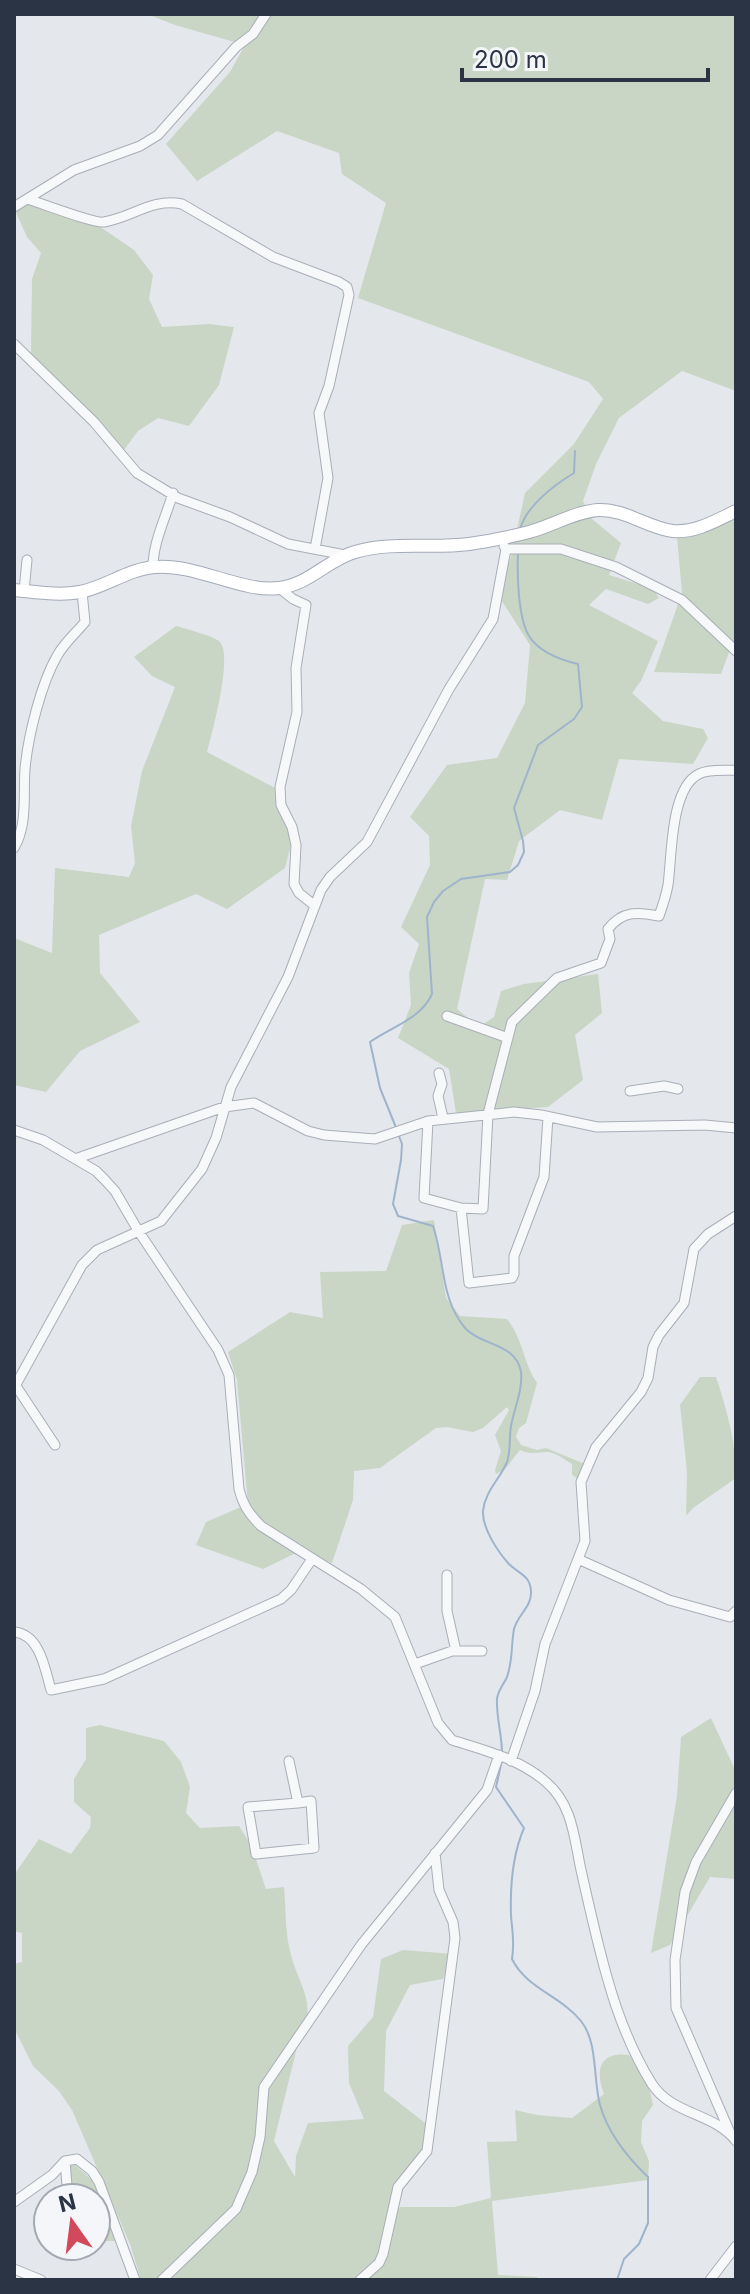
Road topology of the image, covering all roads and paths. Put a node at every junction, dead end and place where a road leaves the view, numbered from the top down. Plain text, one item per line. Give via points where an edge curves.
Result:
1 (266, 14) edge
2 (27, 199) junction
3 (14, 207) edge
4 (14, 344) edge
5 (173, 493) junction
6 (736, 511) edge
7 (506, 543) junction
8 (315, 549) junction
9 (345, 555) junction
10 (27, 560) dead end
11 (153, 567) junction
12 (279, 588) junction
13 (19, 590) edge
14 (82, 592) junction
15 (736, 651) edge
16 (736, 770) edge
17 (14, 848) edge
18 (314, 905) junction
19 (447, 1016) dead end
20 (508, 1038) junction
21 (439, 1073) dead end
22 (678, 1089) dead end
23 (630, 1091) dead end
24 (224, 1107) junction
25 (488, 1114) junction
26 (548, 1117) junction
27 (443, 1118) junction
28 (428, 1121) junction
29 (736, 1128) edge
30 (14, 1130) edge
31 (75, 1159) junction
32 (461, 1208) junction
33 (736, 1216) edge
34 (139, 1232) junction
35 (15, 1387) edge
36 (55, 1445) dead end
37 (312, 1559) junction
38 (578, 1559) junction
39 (447, 1575) dead end
40 (736, 1611) edge
41 (14, 1632) edge
42 (456, 1651) junction
43 (482, 1651) dead end
44 (415, 1664) junction
45 (499, 1755) junction
46 (289, 1761) dead end
47 (511, 1761) junction
48 (736, 1793) edge
49 (298, 1803) junction
50 (435, 1853) junction
51 (734, 2138) edge
52 (65, 2161) junction
53 (67, 2182) edge
54 (14, 2202) edge
55 (736, 2246) edge
56 (14, 2269) edge
57 (41, 2280) edge
58 (135, 2280) edge
59 (162, 2280) edge
60 (360, 2280) edge
61 (710, 2280) edge

1 - 2 street via 158,135 74,170
2 - 3 street
2 - 8 street via 93,222 166,201 182,204 273,257 347,287 319,413 328,478
4 - 5 street via 94,422 137,473
5 - 8 street via 288,544
5 - 11 street via 153,549
6 - 7 main road via 697,529 670,531 599,510
7 - 9 main road via 373,548
7 - 15 street via 523,549 561,549 638,577 682,600
7 - 18 street via 493,619 367,842 330,877
8 - 9 street
9 - 12 main road via 311,578
10 - 13 street
11 - 12 main road
11 - 14 main road
12 - 18 street via 306,605 296,668 297,712 280,787 296,845 294,884
13 - 14 main road
14 - 17 street via 85,622 48,674 35,720
16 - 20 street via 702,772 683,792 659,916 628,913 614,921 601,963 557,978 512,1022
18 - 24 street via 288,977
19 - 20 street
20 - 25 street
21 - 27 street
22 - 23 street
24 - 28 street via 254,1103 308,1131 364,1140
24 - 31 street
24 - 34 street via 202,1169 161,1221
25 - 26 street
25 - 27 street
25 - 32 street via 483,1209
26 - 29 street via 597,1127
26 - 32 street via 544,1177 514,1256 512,1278 469,1283
27 - 28 street
28 - 32 street via 424,1198
30 - 31 street
31 - 34 street via 115,1191
33 - 38 street via 694,1249 684,1303 653,1347 648,1378 596,1447 581,1482 585,1541
34 - 35 street via 97,1250 82,1265
34 - 37 street via 225,1362 246,1510
35 - 36 street
37 - 41 street via 281,1599 104,1679 51,1690 35,1644
37 - 44 street via 395,1617
38 - 40 street via 669,1600 730,1617
38 - 47 street via 545,1644
39 - 42 street via 447,1611
42 - 43 street
42 - 44 street
44 - 45 street via 446,1735
45 - 47 street
45 - 50 street via 487,1790
46 - 49 street
47 - 51 street via 548,1783 566,1807 617,2011 652,2084 673,2105
48 - 51 street via 688,1882 675,1960 676,2008
49 - 49 street via 248,1807 256,1854 314,1848 311,1801
50 - 59 street via 361,1945 264,2087 255,2161 236,2209
50 - 60 street via 439,1890 455,1938 427,2151 398,2187 383,2254
52 - 53 street
52 - 54 street
52 - 58 street via 77,2159 99,2182
55 - 61 street
56 - 57 street

